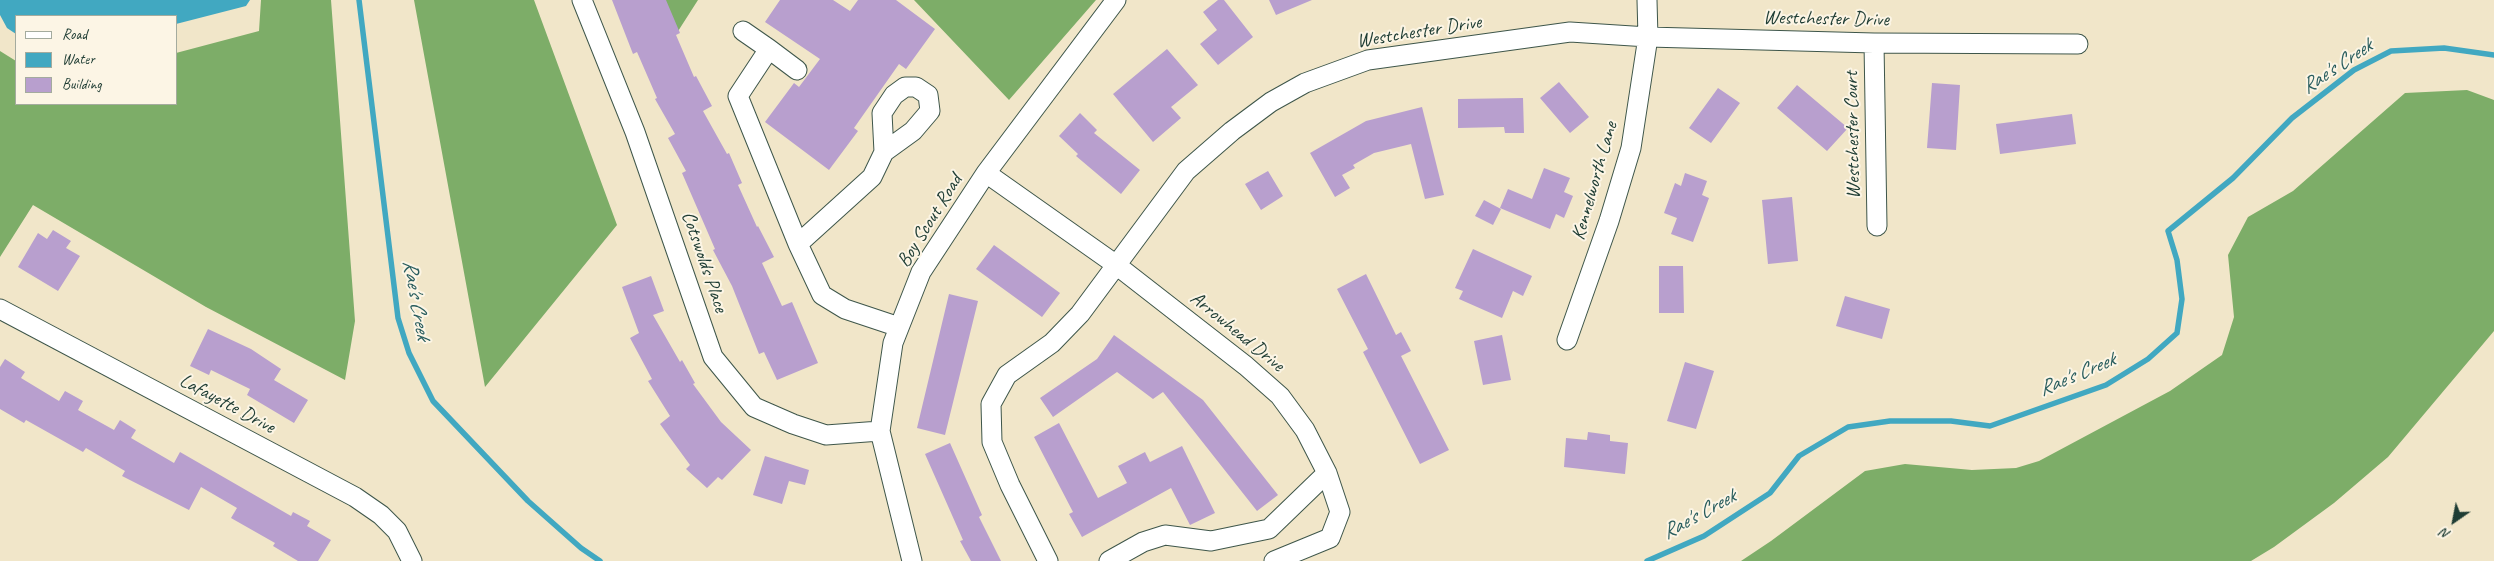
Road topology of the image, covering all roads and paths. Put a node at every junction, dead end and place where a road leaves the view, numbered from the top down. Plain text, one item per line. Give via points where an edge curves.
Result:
1 (582, 0) edge
2 (1116, 0) edge
3 (1647, 0) edge
4 (743, 31) dead end
5 (1648, 37) junction
6 (1874, 43) junction
7 (2078, 44) dead end
8 (769, 49) junction
9 (797, 70) dead end
10 (884, 152) dead end
11 (986, 173) junction
12 (1877, 226) dead end
13 (798, 244) junction
14 (1115, 264) junction
15 (0, 309) edge
16 (899, 327) junction
17 (1567, 340) dead end
18 (880, 431) junction
19 (1328, 473) junction
20 (412, 561) edge
21 (912, 561) edge
22 (1048, 561) edge
23 (1110, 561) edge
24 (1274, 561) edge

1 - 18 street, Cotswolds Place via 635,132 713,357 754,407 785,421 826,435
2 - 11 street, Boy Scout Road
3 - 5 street, Kennelworth Lane
4 - 8 street
5 - 6 street, Westchester Drive
5 - 14 street, Westchester Drive via 1560,33 1368,60 1305,83 1232,130 1186,171
5 - 17 street, Kennelworth Lane via 1632,148
6 - 7 street, Westchester Drive
6 - 12 street, Westchester Court
8 - 9 street
8 - 13 street via 738,96
10 - 13 street via 872,177
11 - 14 street, Arrowhead Drive
11 - 16 street, Boy Scout Road via 921,272
13 - 16 street via 822,295 845,309
14 - 19 street, Arrowhead Drive via 1280,396 1305,430
14 - 22 street, Westchester Drive via 1069,326 1052,343 1007,375 992,404 992,442
15 - 20 street, Lafayette Drive via 355,497 397,531
16 - 18 street, Boy Scout Road via 893,343
18 - 21 street, Boy Scout Road
19 - 23 street via 1268,529 1211,542 1165,535 1143,542
19 - 24 street, Arrowhead Drive via 1340,512 1330,538

